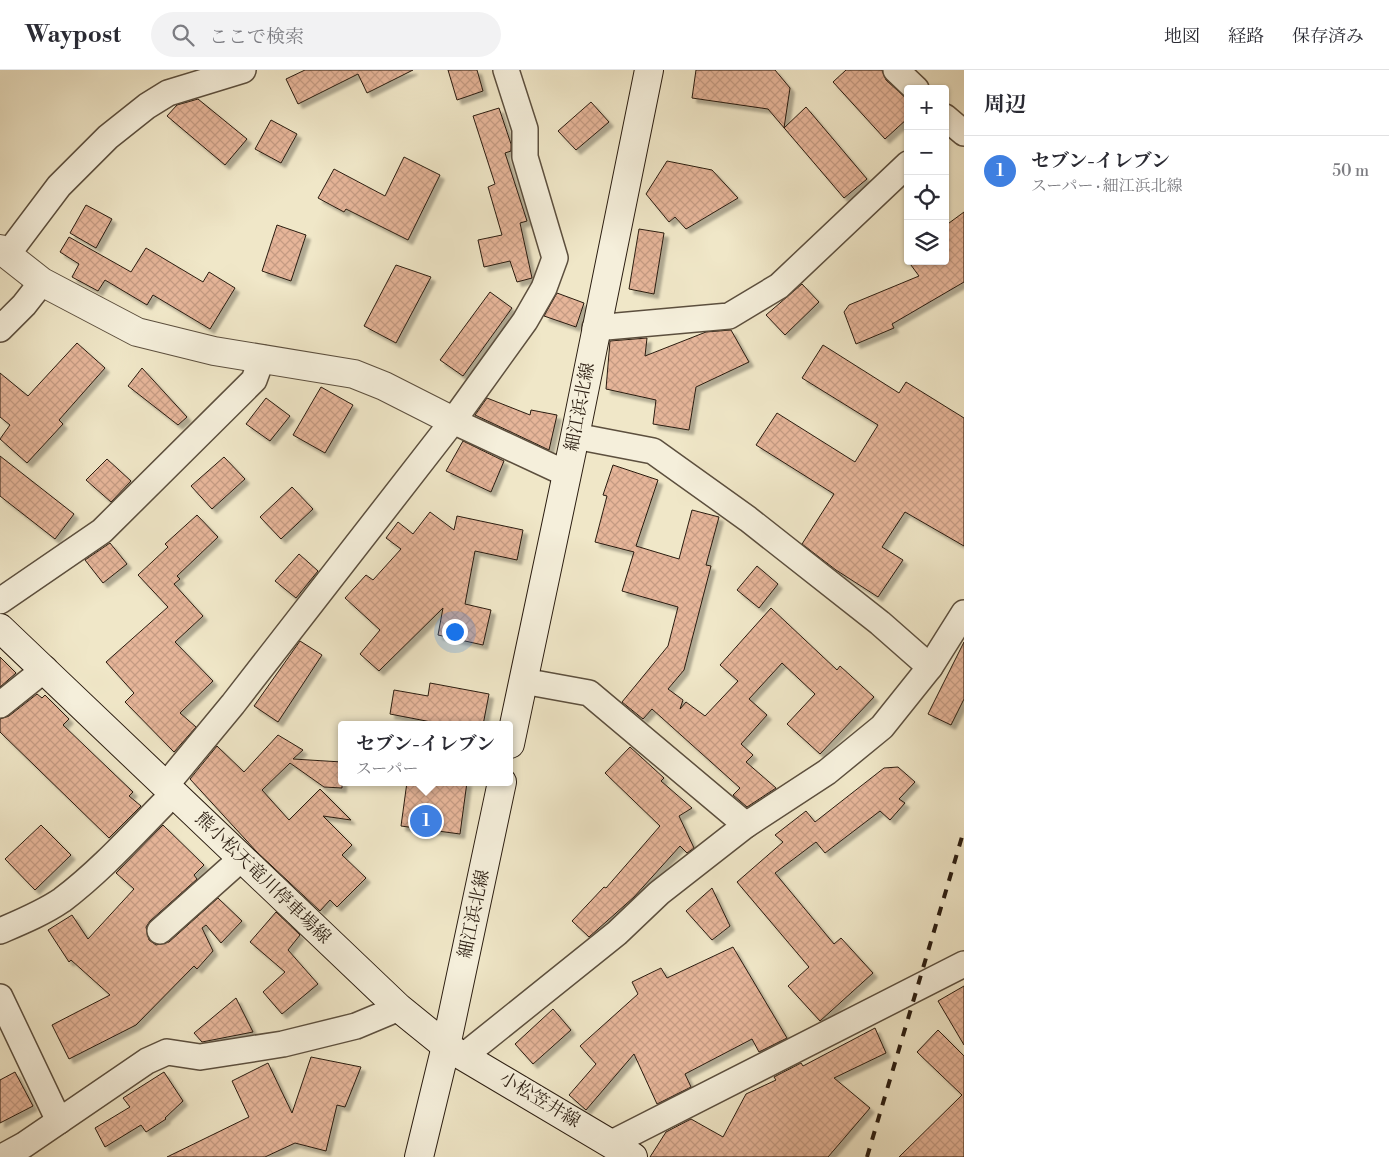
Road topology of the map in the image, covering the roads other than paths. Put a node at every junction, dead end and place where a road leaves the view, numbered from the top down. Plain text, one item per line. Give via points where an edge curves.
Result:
1 (243, 70) edge
2 (506, 70) edge
3 (649, 70) edge
4 (896, 70) edge
5 (912, 85) edge
6 (904, 168) edge
7 (4, 252) edge
8 (42, 282) junction
9 (596, 328) junction
10 (0, 330) edge
11 (262, 358) junction
12 (453, 422) junction
13 (575, 436) junction
14 (567, 474) junction
15 (0, 601) edge
16 (964, 614) edge
17 (0, 628) edge
18 (930, 667) junction
19 (45, 669) junction
20 (523, 681) junction
21 (0, 705) edge
22 (513, 729) edge
23 (501, 786) edge
24 (170, 789) junction
25 (746, 825) junction
26 (242, 858) junction
27 (0, 931) edge
28 (160, 931) dead end
29 (964, 964) edge
30 (0, 997) edge
31 (399, 1008) junction
32 (456, 1050) junction
33 (59, 1121) junction
34 (622, 1150) edge
35 (2, 1157) edge
36 (419, 1157) edge

1 - 7 street via 168,93 147,106 108,137 59,186
2 - 12 street via 525,129 524,157 555,258 544,288 525,321
3 - 9 main road, 細江浜北線
4 - 5 street
6 - 9 street via 779,286 729,316
7 - 8 main road
8 - 10 street
8 - 11 main road via 137,332 214,351
9 - 13 main road, 細江浜北線
11 - 12 main road via 354,374
11 - 15 street via 254,380 102,531
12 - 14 street
12 - 24 street
13 - 14 main road, 細江浜北線
13 - 18 street via 653,451 748,519 880,623
14 - 20 main road, 細江浜北線
16 - 18 street
17 - 19 main road, 熊小松天竜川停車場線
18 - 25 street via 882,727 828,772
19 - 21 street
19 - 24 main road, 熊小松天竜川停車場線
20 - 22 main road, 細江浜北線
20 - 25 street via 589,692
23 - 32 main road, 細江浜北線
24 - 26 main road, 熊小松天竜川停車場線
24 - 27 street via 90,876 61,900
25 - 32 street via 659,893 617,933
26 - 28 street
26 - 31 main road, 熊小松天竜川停車場線
29 - 34 street
30 - 33 street
31 - 32 main road, 熊小松天竜川停車場線
31 - 33 street via 356,1026 283,1044 200,1056 167,1052 147,1061
32 - 34 main road, 小松笠井線
32 - 36 main road
33 - 35 street

